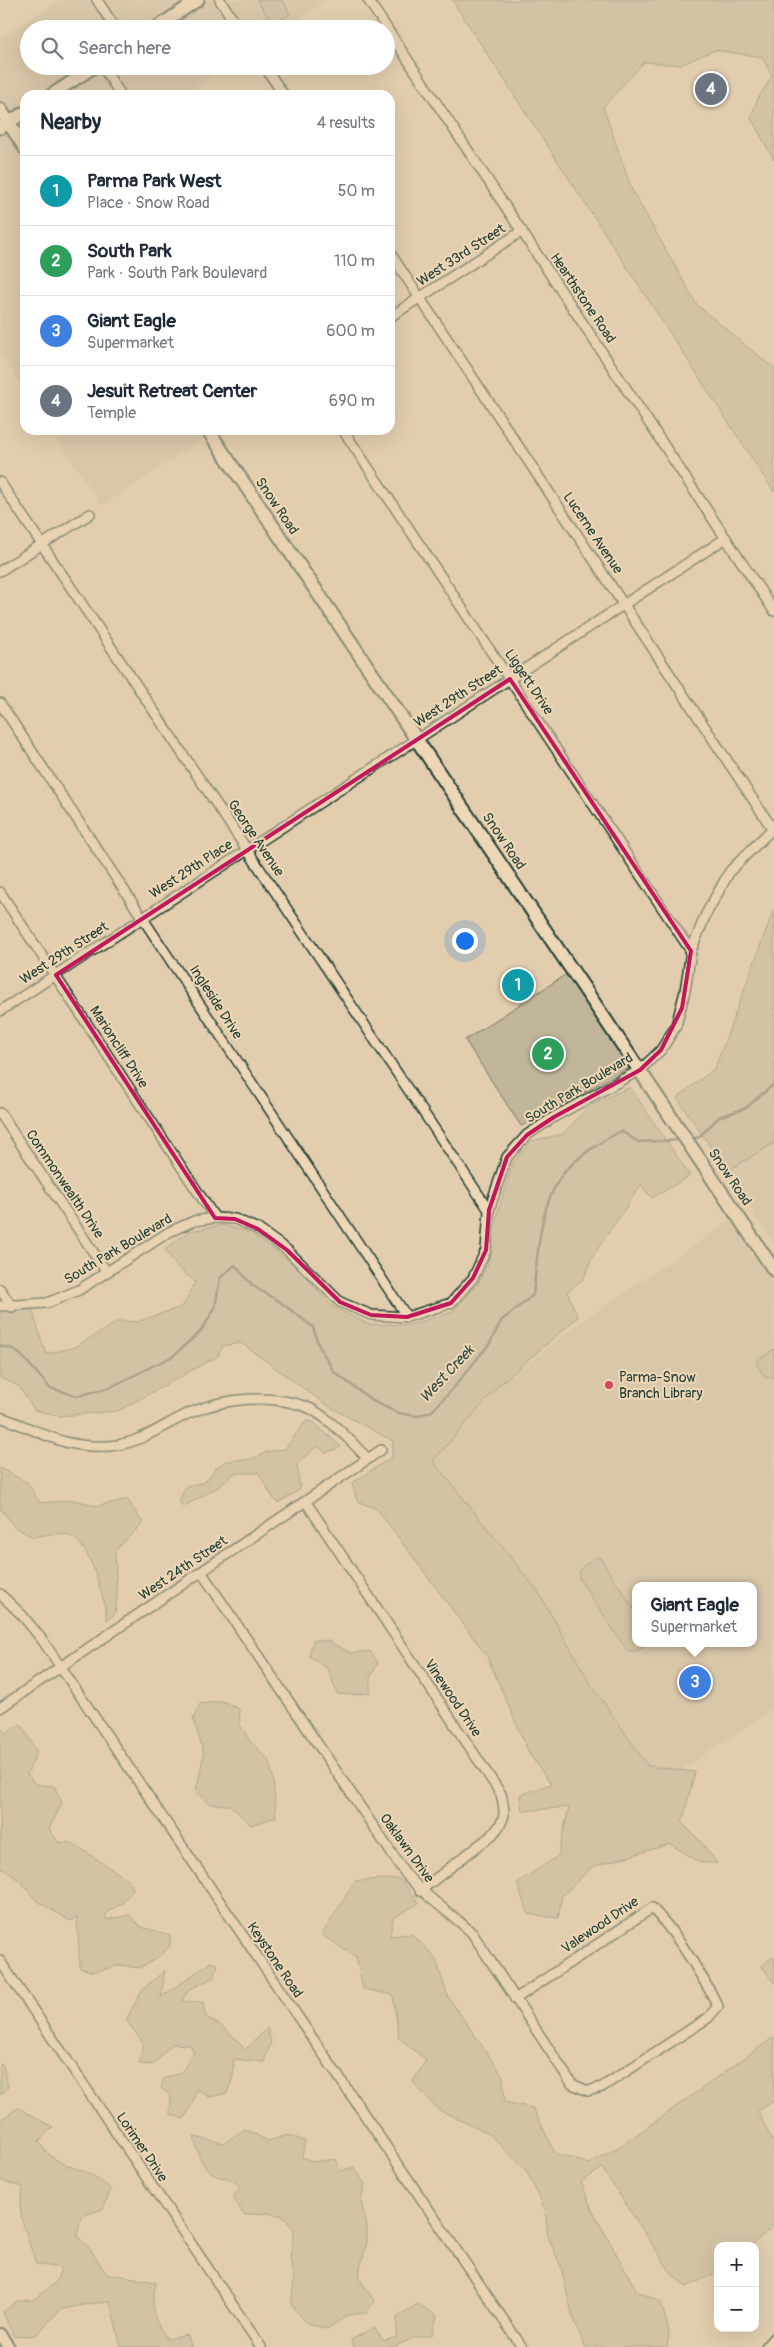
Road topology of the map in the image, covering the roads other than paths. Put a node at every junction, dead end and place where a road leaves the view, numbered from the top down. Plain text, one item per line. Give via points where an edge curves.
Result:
1 (97, 0) edge
2 (198, 0) edge
3 (220, 0) edge
4 (368, 0) edge
5 (110, 20) edge
6 (168, 20) edge
7 (233, 20) edge
8 (381, 20) edge
9 (395, 40) edge
10 (82, 75) edge
11 (108, 75) edge
12 (270, 75) edge
13 (60, 90) edge
14 (118, 90) edge
15 (281, 90) edge
16 (0, 109) edge
17 (20, 115) edge
18 (4, 126) edge
19 (20, 143) edge
20 (522, 231) junction
21 (395, 260) edge
22 (420, 298) junction
23 (395, 314) edge
24 (215, 435) edge
25 (346, 435) edge
26 (0, 482) edge
27 (90, 514) dead end
28 (726, 538) junction
29 (41, 544) junction
30 (0, 571) edge
31 (624, 605) junction
32 (774, 611) edge
33 (510, 679) junction
34 (0, 703) edge
35 (416, 740) junction
36 (773, 828) edge
37 (251, 847) junction
38 (0, 892) edge
39 (143, 917) junction
40 (691, 951) junction
41 (56, 975) junction
42 (0, 1011) edge
43 (640, 1070) junction
44 (0, 1113) edge
45 (489, 1210) junction
46 (215, 1218) junction
47 (774, 1270) edge
48 (106, 1271) junction
49 (0, 1289) edge
50 (0, 1306) edge
51 (12, 1307) junction
52 (407, 1317) junction
53 (0, 1418) edge
54 (381, 1450) dead end
55 (368, 1460) junction
56 (306, 1502) junction
57 (202, 1573) junction
58 (0, 1594) edge
59 (60, 1668) junction
60 (0, 1708) edge
61 (420, 1891) junction
62 (0, 1962) edge
63 (516, 1999) junction
64 (718, 2006) joint
65 (0, 2334) edge
66 (774, 2340) edge
67 (9, 2347) edge
68 (261, 2347) edge
69 (522, 2347) edge
70 (768, 2347) edge

1 - 5 street
2 - 6 main road
3 - 7 street
4 - 8 street, Hearthstone Road
9 - 20 street, Hearthstone Road
10 - 13 main road
11 - 14 street
12 - 15 street
16 - 18 main road
17 - 18 main road
18 - 19 main road
20 - 22 street, West 33rd Street
20 - 28 street, Hearthstone Road
21 - 22 street, Lucerne Avenue
22 - 23 street, West 33rd Street
22 - 31 street, Lucerne Avenue
24 - 35 main road, Snow Road
25 - 33 street, Liggett Drive
26 - 29 street, George Avenue
27 - 29 street
28 - 31 street, West 29th Street
28 - 32 street, Hearthstone Road
29 - 30 street
29 - 37 street, George Avenue
31 - 33 street, West 29th Street
31 - 36 street, Lucerne Avenue
33 - 35 street, West 29th Street
33 - 40 street, Liggett Drive
34 - 39 street, Ingleside Drive
35 - 37 street, West 29th Street
35 - 43 main road, Snow Road
36 - 40 street, South Park Boulevard via 730,871 706,914
37 - 39 street, West 29th Place
37 - 45 street, George Avenue
38 - 41 street, Marioncliff Drive
39 - 41 street, West 29th Street
39 - 52 street, Ingleside Drive
40 - 43 street, South Park Boulevard via 686,992 676,1026 661,1050
41 - 42 street, West 29th Street
41 - 46 street, Marioncliff Drive
43 - 45 street, South Park Boulevard via 527,1135 507,1158
43 - 47 main road, Snow Road
44 - 48 street, Commonwealth Drive
45 - 52 street, South Park Boulevard via 486,1250 473,1278 452,1302
46 - 48 street, South Park Boulevard via 194,1221 170,1232
46 - 52 street, South Park Boulevard via 235,1219 258,1230 287,1250 340,1302 371,1315
48 - 51 street, South Park Boulevard via 79,1290 47,1304
49 - 51 street
50 - 51 street, South Park Boulevard
53 - 55 street via 74,1446 110,1446 146,1438 191,1412 220,1403 260,1399 305,1406 332,1424
54 - 55 street, West 24th Street
55 - 56 street, West 24th Street
56 - 57 street, West 24th Street
56 - 61 street, Vinewood Drive via 501,1794 506,1811 502,1826
57 - 59 street, West 24th Street
57 - 61 street, Oaklawn Drive
58 - 59 street, Keystone Road via 22,1615
59 - 60 street, West 24th Street
59 - 69 street, Keystone Road
61 - 63 street, Oaklawn Drive via 472,1934
62 - 68 street, Lorimer Drive
63 - 64 street, Oaklawn Drive via 572,2084 588,2092 602,2088 708,2018
63 - 64 street, Valewood Drive via 652,1908 665,1921
65 - 67 street
66 - 70 main road

